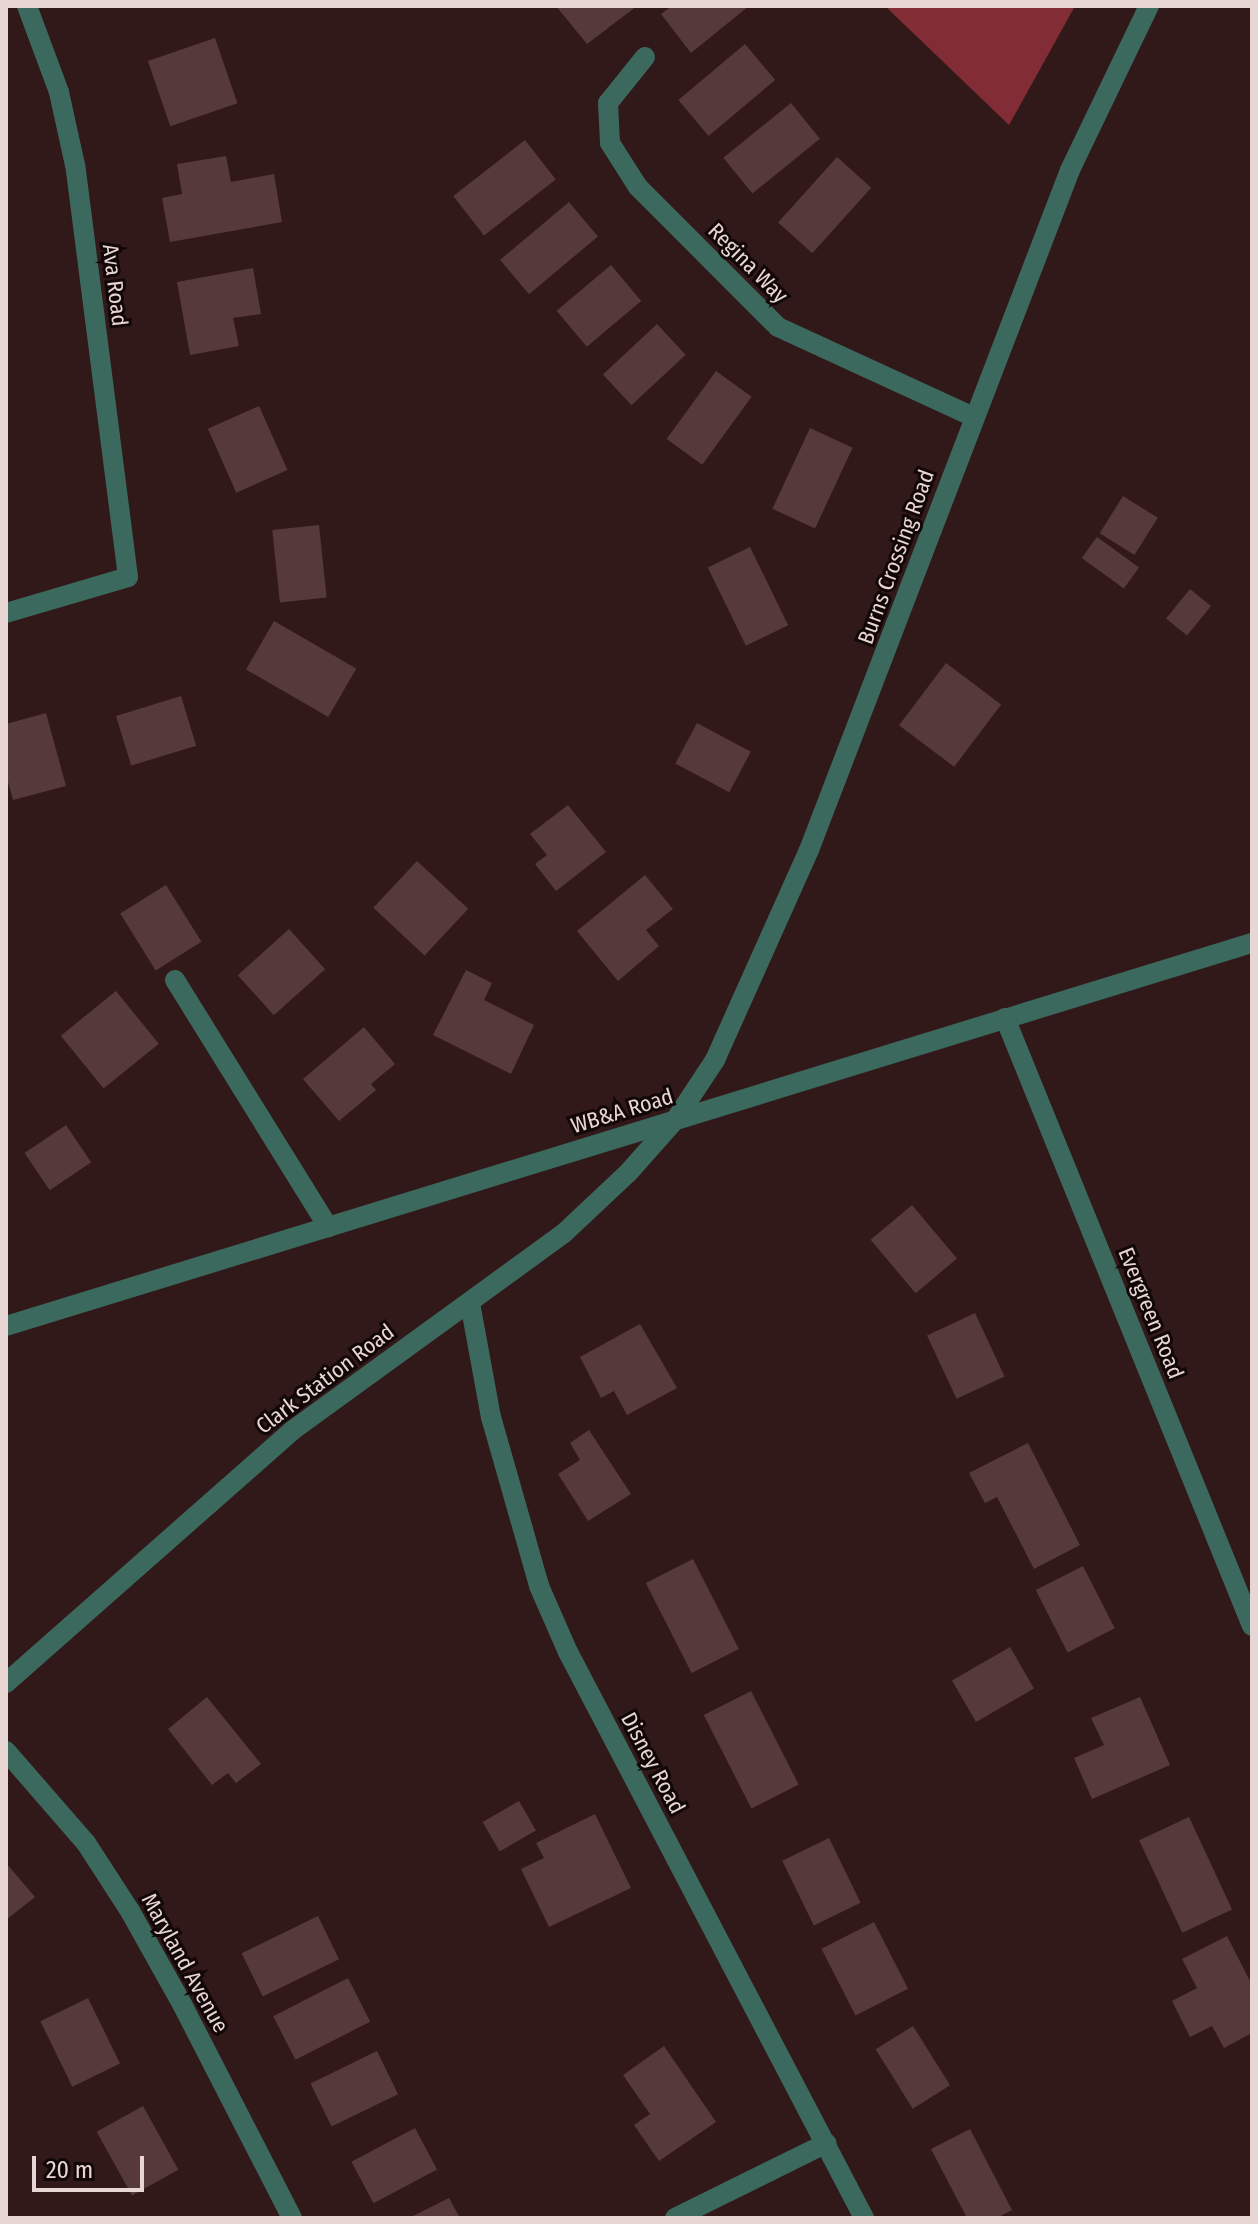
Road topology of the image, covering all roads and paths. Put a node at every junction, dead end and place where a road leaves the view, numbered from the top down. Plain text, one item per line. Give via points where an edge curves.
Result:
1 (27, 6) edge
2 (1149, 6) edge
3 (645, 57) dead end
4 (974, 417) junction
5 (6, 613) edge
6 (1252, 943) edge
7 (175, 980) dead end
8 (1005, 1018) junction
9 (676, 1119) junction
10 (328, 1227) junction
11 (470, 1303) junction
12 (6, 1326) edge
13 (1252, 1626) edge
14 (6, 1683) edge
15 (6, 1751) edge
16 (827, 2143) junction
17 (292, 2218) edge
18 (675, 2218) edge
19 (864, 2218) edge

1 - 5 street, Ava Road via 59,92 75,165 128,577
2 - 4 street, Burns Crossing Road via 1070,170
3 - 4 street, Regina Way via 608,103 610,143 638,187 778,327
4 - 9 street, Burns Crossing Road via 809,850 715,1060
6 - 8 street, WB&A Road
7 - 10 street
8 - 9 street, WB&A Road
8 - 13 street, Evergreen Road
9 - 10 street, WB&A Road
9 - 11 street, Clark Station Road via 585,1214
10 - 12 street, WB&A Road
11 - 14 street, Clark Station Road via 293,1430
11 - 16 street, Disney Road via 491,1417 545,1599
15 - 17 street, Maryland Avenue via 86,1843 130,1911
16 - 18 street
16 - 19 street, Disney Road

